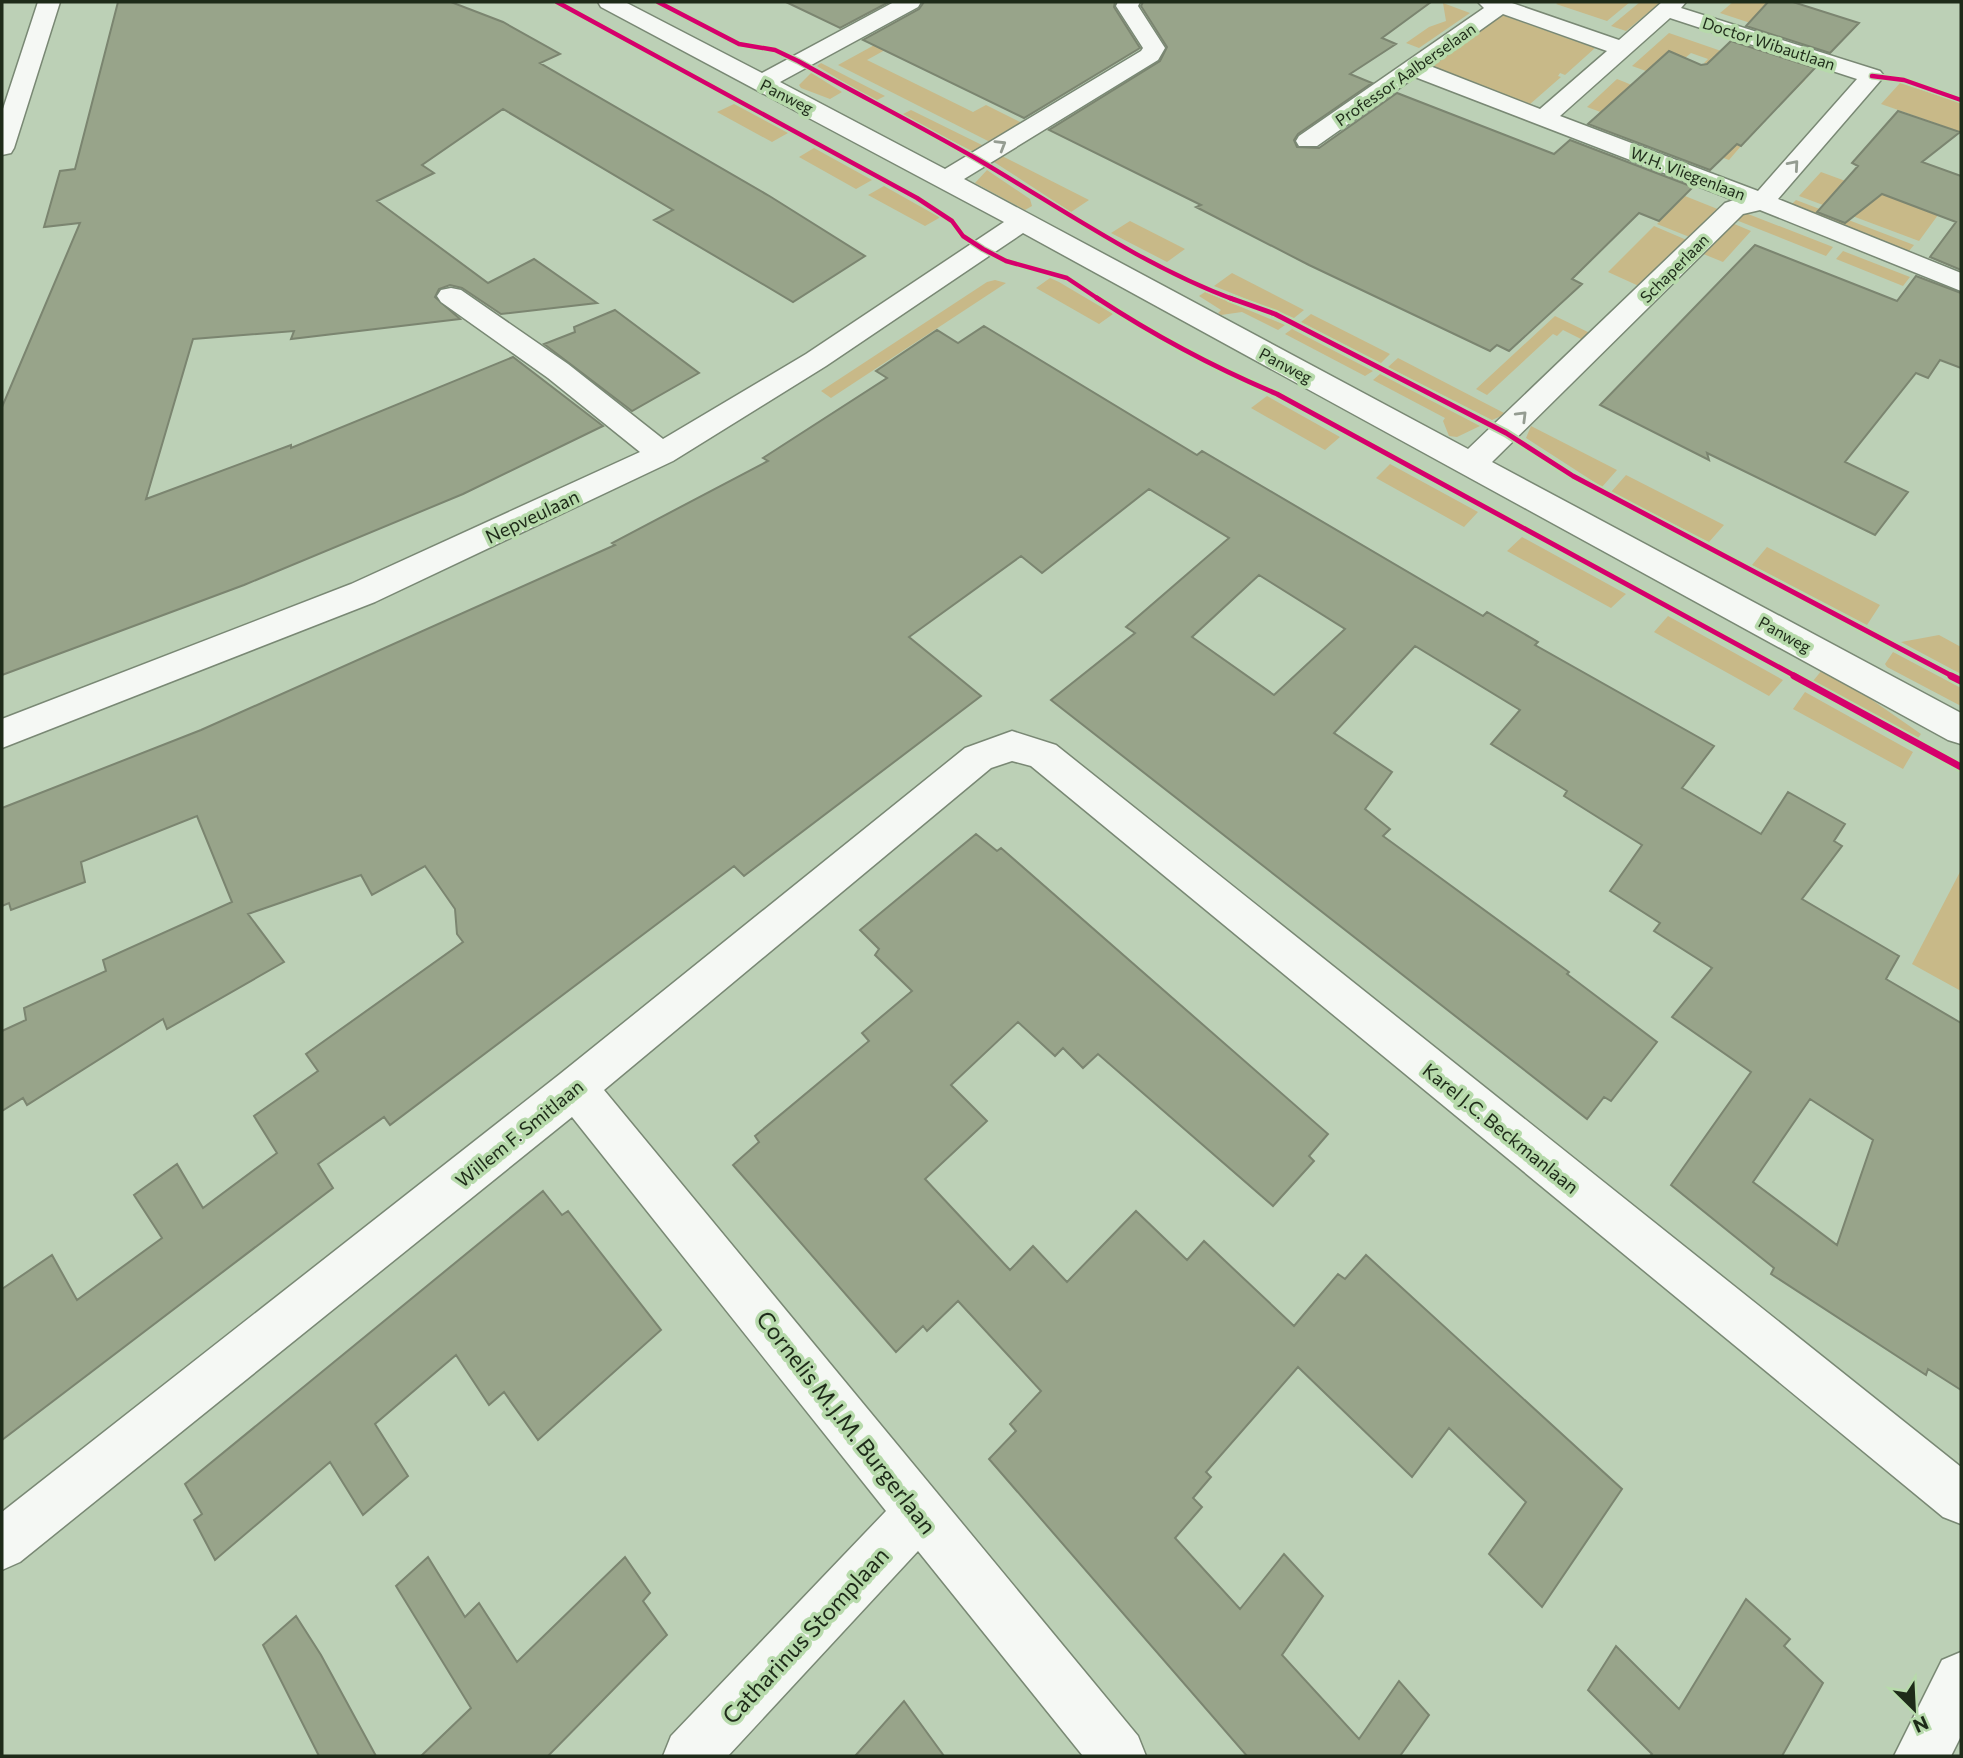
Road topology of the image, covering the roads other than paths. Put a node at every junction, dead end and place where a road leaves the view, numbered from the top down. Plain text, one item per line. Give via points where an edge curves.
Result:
1 (49, 2) edge
2 (609, 2) edge
3 (910, 2) edge
4 (1129, 2) edge
5 (1495, 4) edge
6 (1670, 6) edge
7 (1621, 48) junction
8 (1413, 68) junction
9 (761, 83) junction
10 (1544, 118) junction
11 (1308, 141) dead end
12 (2, 148) edge
13 (943, 181) junction
14 (1762, 202) junction
15 (1022, 222) junction
16 (1961, 283) edge
17 (451, 296) dead end
18 (662, 454) junction
19 (1472, 463) junction
20 (1961, 730) edge
21 (2, 734) edge
22 (1043, 755) joint
23 (575, 1088) junction
24 (1961, 1499) edge
25 (918, 1514) junction
26 (2, 1544) edge
27 (1961, 1679) edge
28 (691, 1756) edge
29 (1118, 1756) edge
30 (1922, 1756) edge

1 - 12 street
2 - 9 street, Panweg
3 - 9 street
13 -> 4 street via 1150,55 1154,48 1127,6
5 - 7 street
5 - 8 street, Professor Aalberselaan
6 - 7 street
14 -> 6 street, Doctor Wibautlaan via 1872,76
7 - 10 street
8 - 10 street, W.H. Vliegenlaan
8 - 11 street, Professor Aalberselaan
9 - 13 street, Panweg
10 - 14 street, W.H. Vliegenlaan
13 - 15 street, Panweg
14 - 16 street, W.H. Vliegenlaan
19 -> 14 street, Schaperlaan via 1734,208
15 - 18 street, Nepveulaan via 816,360
15 - 19 street, Panweg
17 - 18 street via 558,370
18 - 21 street, Nepveulaan via 363,593
19 - 20 street, Panweg
22 - 23 street, Willem F. Smitlaan via 1012,746 978,758
22 - 24 street, Karel J.C. Beckmanlaan
23 - 25 street, Cornelis M.J.M. Burgerlaan via 732,1276
23 - 26 street, Willem F. Smitlaan
25 - 28 street, Catharinus Stomplaan
25 - 29 street, Cornelis M.J.M. Burgerlaan
27 - 30 street

